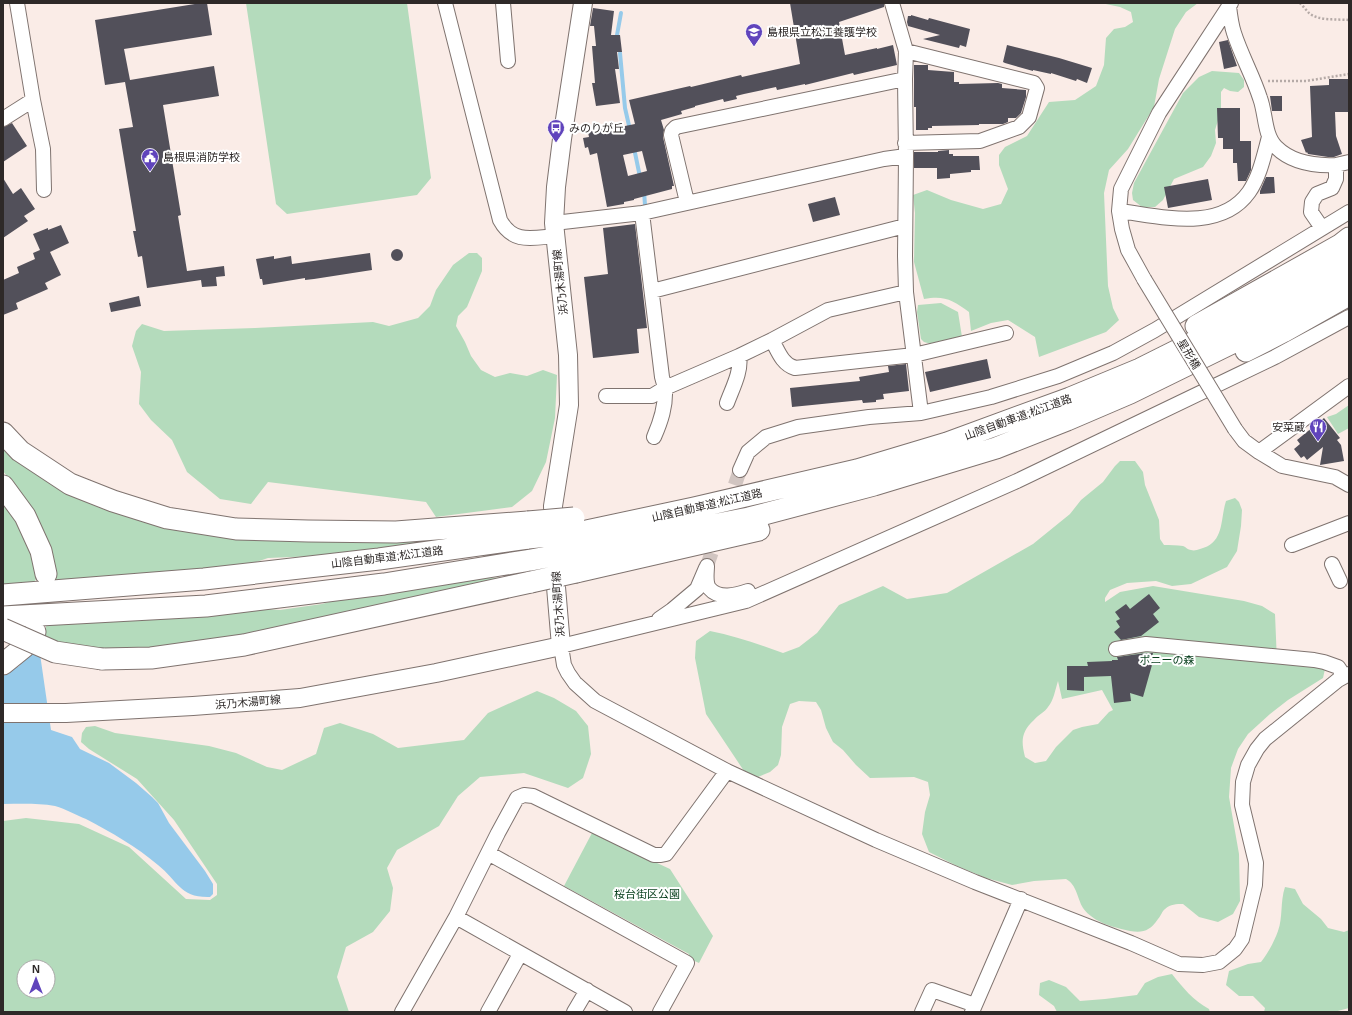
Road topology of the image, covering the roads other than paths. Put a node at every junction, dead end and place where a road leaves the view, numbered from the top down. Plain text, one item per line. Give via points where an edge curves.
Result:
1 (17, 3) edge
2 (445, 3) edge
3 (503, 3) edge
4 (583, 3) edge
5 (892, 3) edge
6 (1230, 4) edge
7 (906, 51) junction
8 (508, 61) dead end
9 (905, 79) junction
10 (32, 94) junction
11 (3, 118) edge
12 (1269, 138) junction
13 (906, 149) junction
14 (1343, 164) edge
15 (44, 190) dead end
16 (687, 202) junction
17 (1119, 211) junction
18 (1349, 212) edge
19 (642, 213) junction
20 (905, 226) junction
21 (1322, 228) junction
22 (555, 230) junction
23 (1349, 238) edge
24 (1349, 254) edge
25 (1349, 275) edge
26 (652, 291) junction
27 (906, 292) junction
28 (1349, 295) edge
29 (1349, 317) edge
30 (1006, 333) dead end
31 (772, 340) junction
32 (914, 355) junction
33 (739, 356) junction
34 (1349, 386) edge
35 (665, 388) junction
36 (1130, 393) junction
37 (606, 396) dead end
38 (1070, 398) junction
39 (726, 403) dead end
40 (921, 412) junction
41 (3, 433) edge
42 (654, 437) dead end
43 (1259, 452) junction
44 (740, 470) tunnel mouth
45 (1349, 484) edge
46 (3, 486) edge
47 (1349, 523) edge
48 (528, 530) junction
49 (575, 544) junction
50 (1292, 545) dead end
51 (46, 574) dead end
52 (806, 574) junction
53 (11, 594) edge
54 (12, 617) edge
55 (652, 624) junction
56 (3, 630) edge
57 (35, 632) dead end
58 (561, 646) junction
59 (1116, 649) dead end
60 (3, 664) edge
61 (1346, 675) edge
62 (3, 714) edge
63 (727, 771) junction
64 (488, 853) junction
65 (1021, 899) junction
66 (456, 917) junction
67 (520, 954) junction
68 (587, 990) junction
69 (973, 1009) edge
70 (402, 1012) edge
71 (488, 1012) edge
72 (574, 1012) edge
73 (625, 1012) edge
74 (660, 1012) edge
75 (922, 1012) edge

1 - 10 street
2 - 22 street via 500,220 508,232 521,238 528,239
3 - 8 street
4 - 22 main road, 浜乃木湯町線 via 556,187
5 - 7 street
6 - 12 street via 1233,32 1260,98
6 - 17 street, 星形橋 via 1160,113 1121,189
7 - 9 street
7 - 13 street via 1034,83 1037,88 1029,117 1019,127 980,141
9 - 13 street
9 - 16 street via 676,127 671,136
10 - 11 street
10 - 15 street via 43,149
12 - 14 street via 1283,153 1292,158 1315,165
12 - 17 street via 1249,192 1232,208 1220,214 1182,219
13 - 16 street via 884,159
13 - 20 street
14 - 21 street via 1332,188 1317,194 1312,202 1311,212
16 - 19 street
17 - 43 street, 星形橋, bridge via 1128,250 1144,279 1234,429 1244,441
18 - 21 street
19 - 22 street
19 - 26 street
20 - 26 street
20 - 27 street
21 - 40 street via 1113,353 1058,376 999,395
22 - 58 main road, 浜乃木湯町線 via 568,355 569,405 553,506
23 - 38 highway
24 - 38 highway, 山陰自動車道;松江道路 via 1246,316 1140,369
25 - 36 highway, 山陰自動車道;松江道路 via 1234,342
26 - 35 street
27 - 31 street via 828,310
27 - 32 street
28 - 36 highway via 1283,332 1183,382
29 - 52 street via 1275,356 1017,481
30 - 32 street
31 - 32 street via 784,363 795,368
31 - 33 street
32 - 40 street
33 - 35 street
33 - 39 street via 738,373
34 - 43 street
35 - 37 street via 652,396
35 - 42 street via 664,410
36 - 49 highway, 山陰自動車道;松江道路 via 900,486 754,531
38 - 49 highway, 山陰自動車道;松江道路 via 947,443 857,470 694,508 658,507
40 - 44 street via 798,427 766,437 748,452
41 - 48 highway via 20,451 70,484 167,518 236,529 396,532
43 - 45 street, 星形橋 via 1282,466 1335,477
46 - 51 highway via 25,516 41,550
47 - 50 street
48 - 49 highway, bridge
48 - 53 highway, 山陰自動車道;松江道路 via 379,559 204,579
49 - 54 highway, bridge via 531,560 384,584 206,606
49 - 56 highway, bridge via 531,582 244,645 151,658 102,659 55,652
52 - 55 street via 746,600
52 - 55 street via 771,582 738,594 720,595 709,588 706,580 707,566 697,589
55 - 58 street
57 - 60 highway via 24,647
58 - 62 main road, 浜乃木湯町線 via 436,673 300,698 66,713
58 - 63 street via 568,673 595,701
59 - 61 street via 1146,644 1314,660 1338,667
61 - 65 street via 1265,739 1248,764 1243,782 1242,805 1256,864 1255,885 1242,939 1235,949 1219,962 1203,965 1179,964
63 - 64 street via 666,854 654,855 533,796 524,795 517,798
63 - 65 street via 876,840
64 - 66 street
64 - 74 street via 687,963
65 - 69 street
66 - 67 street
66 - 70 street
67 - 68 street
67 - 71 street
68 - 72 street
68 - 73 street
69 - 75 street via 932,990

